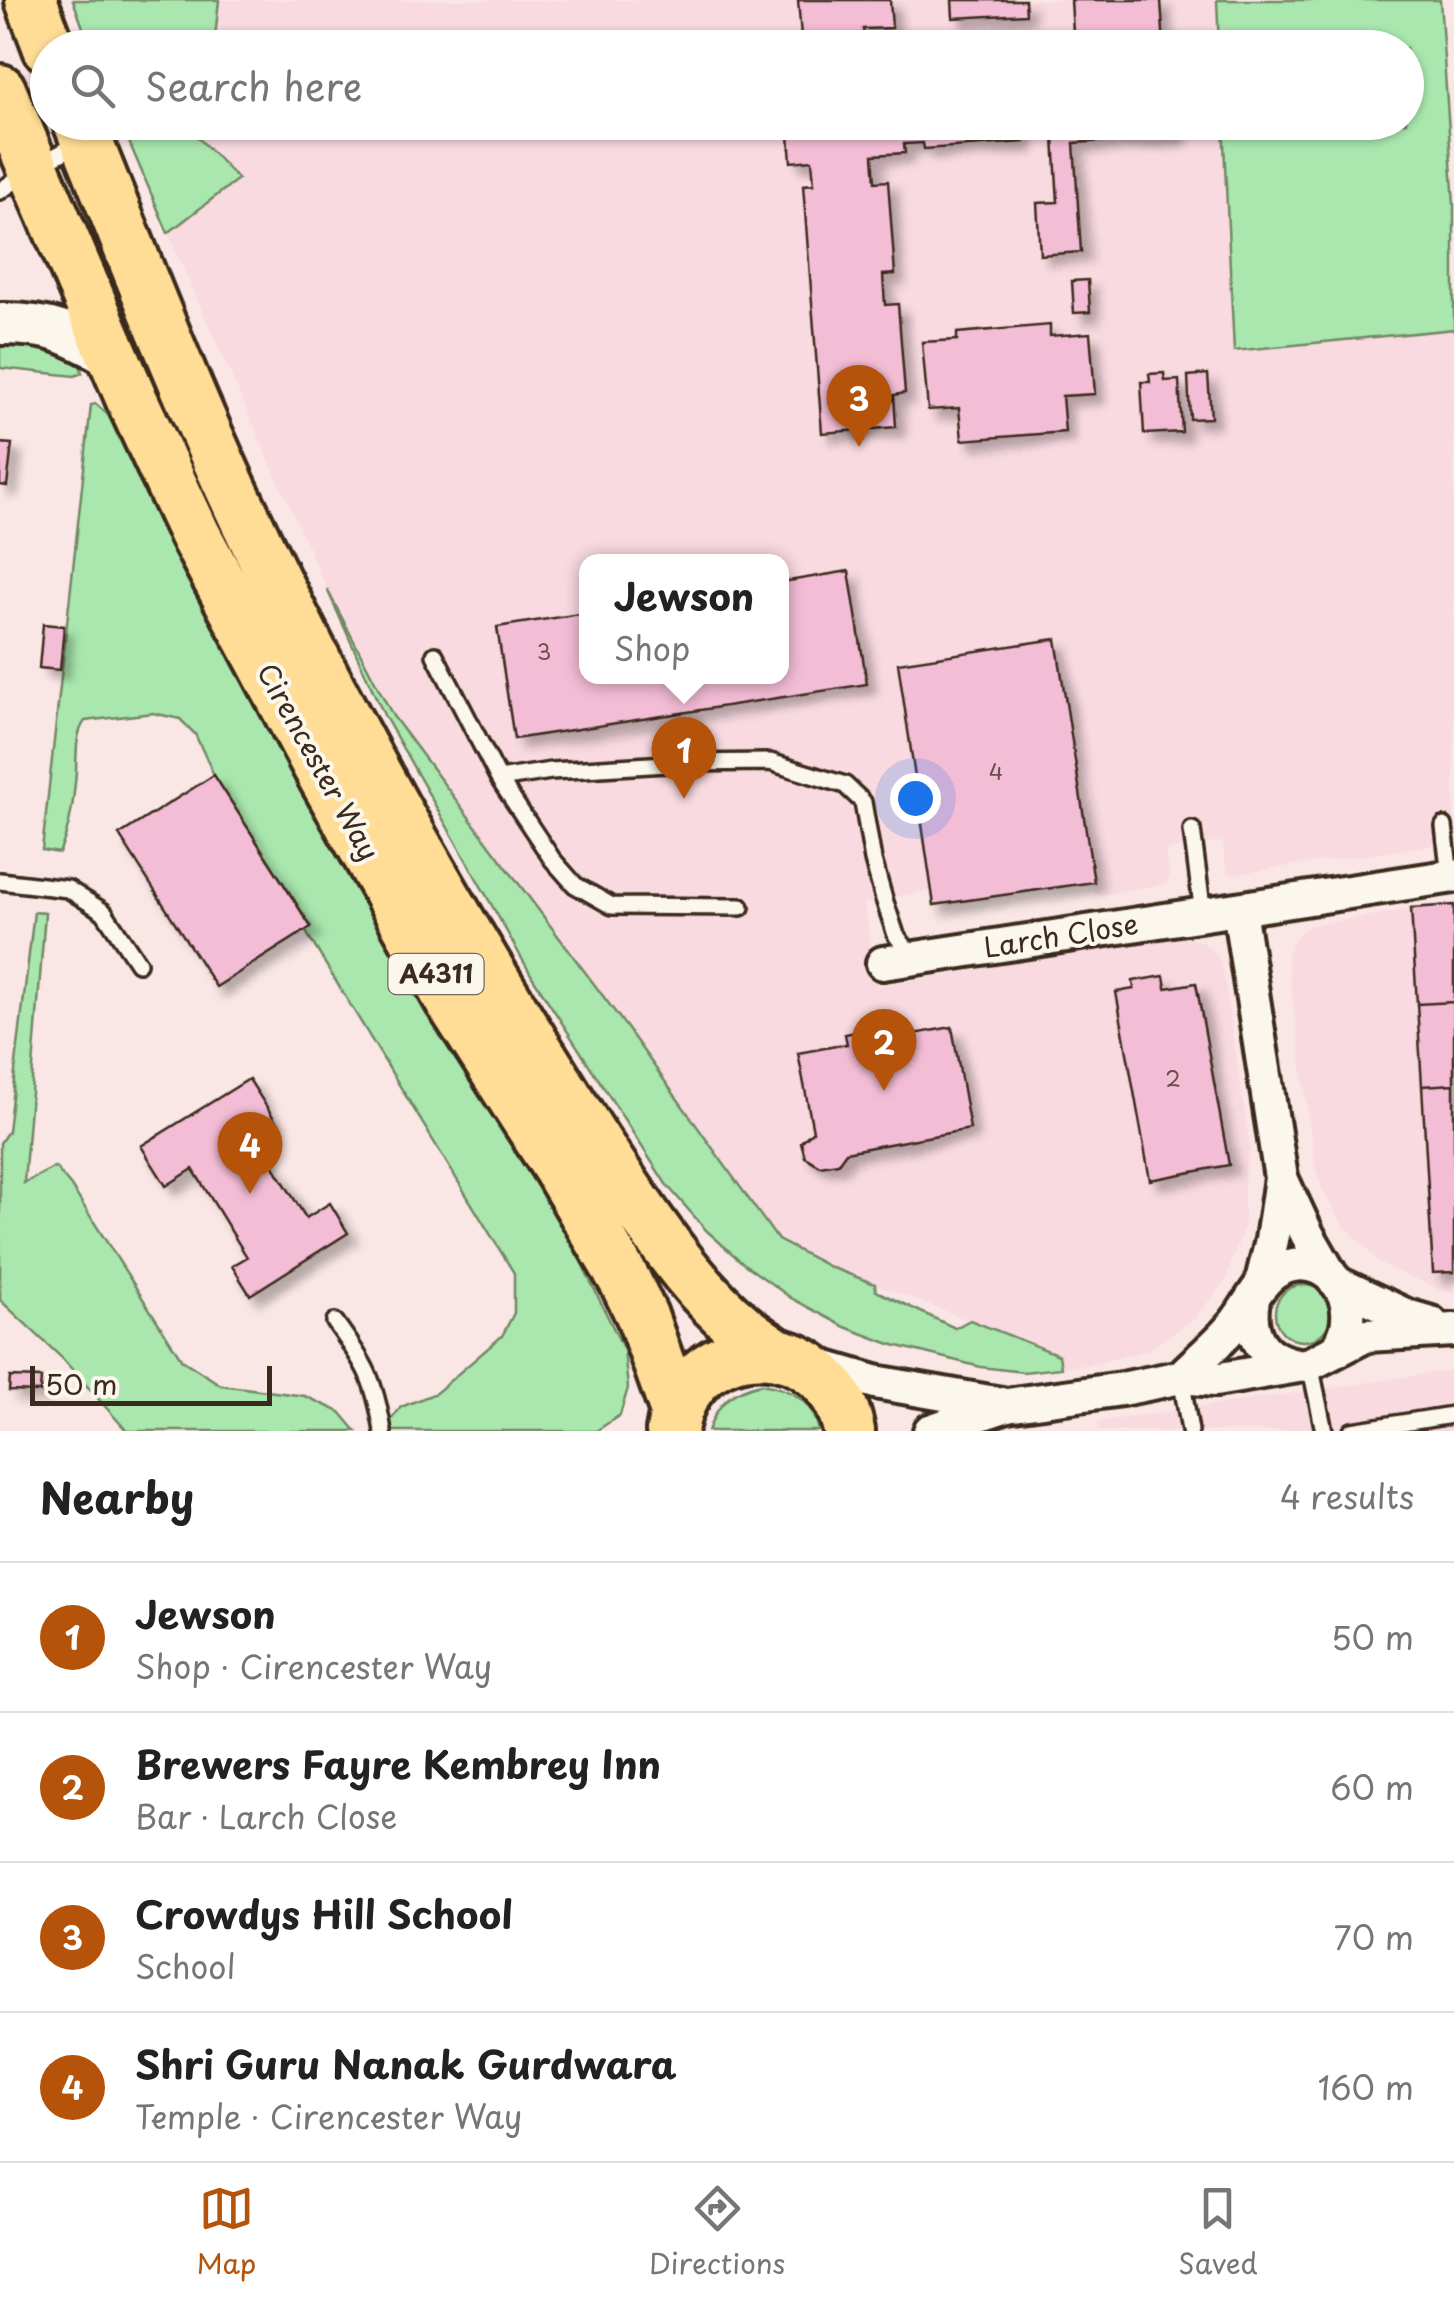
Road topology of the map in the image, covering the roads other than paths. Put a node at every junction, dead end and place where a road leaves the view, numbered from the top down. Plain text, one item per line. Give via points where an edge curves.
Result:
1 (31, 0) edge
2 (42, 30) edge
3 (0, 90) edge
4 (70, 140) edge
5 (86, 140) edge
6 (16, 179) edge
7 (0, 324) edge
8 (114, 358) junction
9 (435, 654) dead end
10 (499, 780) junction
11 (1444, 826) dead end
12 (1192, 830) dead end
13 (1452, 876) edge
14 (0, 882) edge
15 (741, 908) dead end
16 (1239, 909) junction
17 (1202, 914) junction
18 (898, 961) joint
19 (138, 963) dead end
20 (1281, 1178) junction
21 (1336, 1281) junction
22 (1257, 1292) junction
23 (335, 1322) dead end
24 (1454, 1330) edge
25 (786, 1356) junction
26 (1315, 1359) junction
27 (1180, 1378) junction
28 (1007, 1405) junction
29 (1452, 1415) dead end
30 (672, 1425) edge
31 (383, 1431) edge
32 (850, 1431) edge
33 (930, 1431) edge
34 (1190, 1431) edge
35 (1324, 1431) edge
36 (1352, 1431) edge

1 - 2 main road
3 - 6 main road, Cirencester Way / A4311
4 - 6 lane
5 - 25 main road, Cirencester Way / A4311 via 242,512 430,873 660,1238 741,1328
6 - 8 main road, Cirencester Way / A4311
7 - 8 street via 48,327
8 - 30 main road, Cirencester Way / A4311 via 195,535 325,779 449,998 625,1282 649,1335
9 - 10 lane
10 - 15 lane via 575,886 612,906
10 - 18 lane via 550,771 770,762 845,785 862,802
11 - 13 lane
12 - 17 lane
13 - 16 street, Larch Close
14 - 19 lane via 68,890 104,912
16 - 17 street, Larch Close
16 - 20 street
17 - 18 street, Larch Close
20 - 21 street
20 - 22 street
21 - 22 street via 1302,1266 1280,1270
21 - 24 street via 1406,1316
21 - 26 street via 1348,1300 1348,1331
22 - 26 street via 1251,1324 1260,1345 1280,1361
22 - 27 street
23 - 31 lane via 368,1370
24 - 26 street via 1368,1335
25 - 28 street via 875,1382
25 - 30 main road, A4311 via 727,1359 688,1390
25 - 32 main road, A4311 via 817,1371 833,1388
26 - 27 street via 1216,1380
26 - 35 lane
27 - 28 street
27 - 34 lane
28 - 33 street
29 - 36 lane

